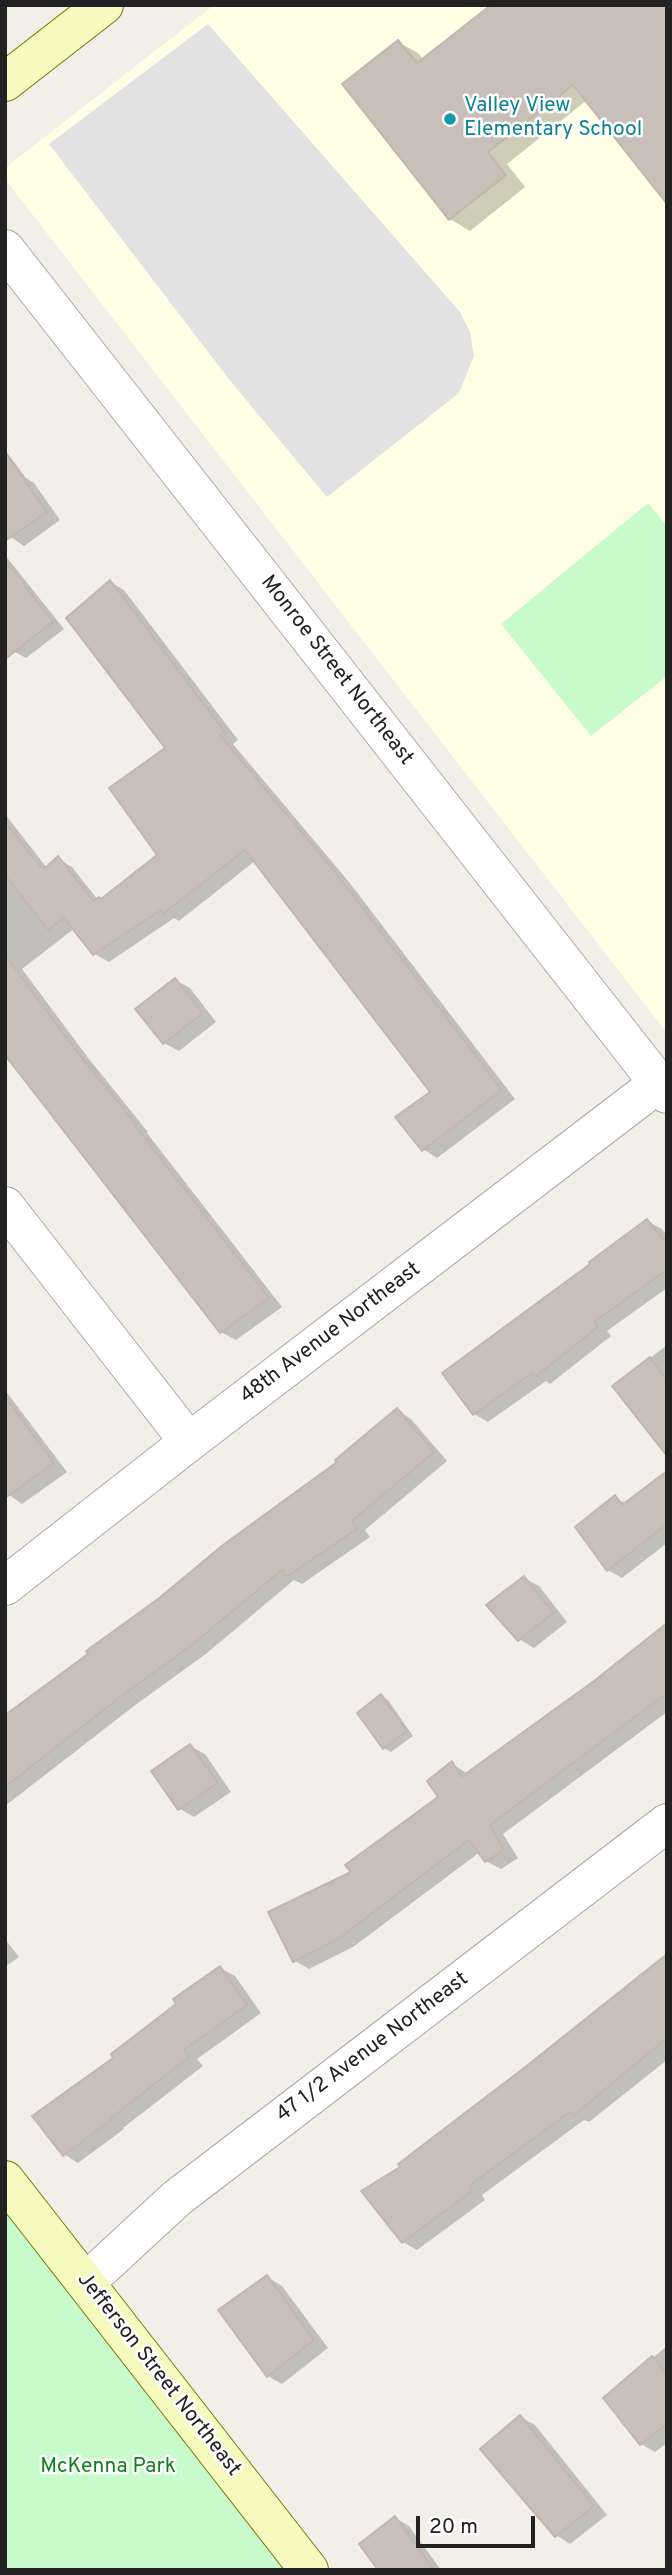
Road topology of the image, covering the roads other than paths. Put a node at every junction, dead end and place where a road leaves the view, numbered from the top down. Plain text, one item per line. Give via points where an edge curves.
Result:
1 (104, 5) edge
2 (5, 82) edge
3 (5, 249) edge
4 (663, 1088) edge
5 (5, 1206) edge
6 (189, 1442) junction
7 (5, 1586) edge
8 (667, 1823) edge
9 (5, 2180) edge
10 (86, 2282) junction
11 (309, 2570) edge

1 - 2 street
3 - 4 street, Monroe Street Northeast
4 - 6 street, 48th Avenue Northeast
5 - 6 street
6 - 7 street, 48th Avenue Northeast
8 - 10 street, 47 1/2 Avenue Northeast via 177,2198
9 - 10 street, Jefferson Street Northeast
10 - 11 street, Jefferson Street Northeast

